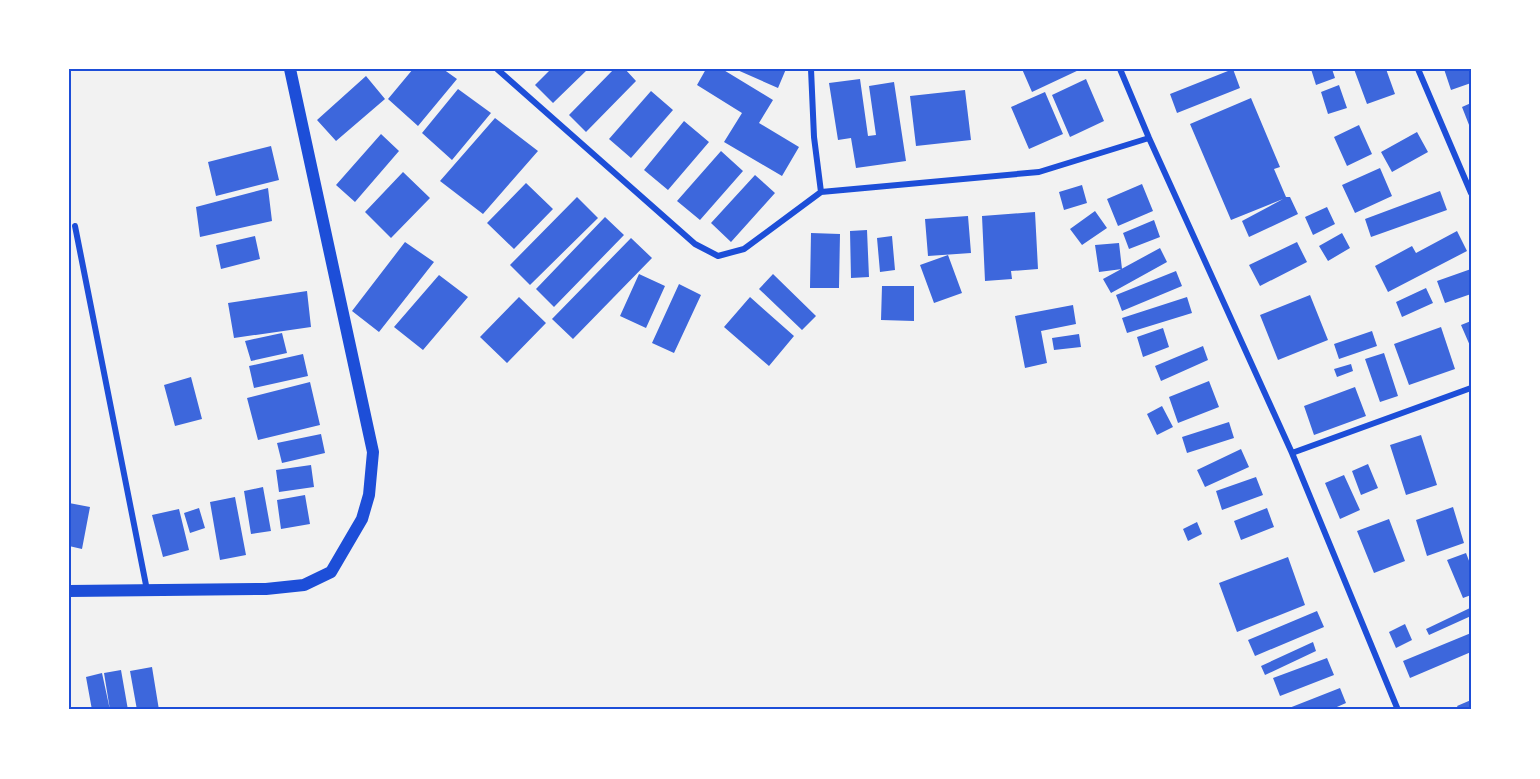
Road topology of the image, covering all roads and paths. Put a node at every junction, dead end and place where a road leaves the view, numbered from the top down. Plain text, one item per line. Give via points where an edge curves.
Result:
1 (290, 69) edge
2 (497, 69) edge
3 (811, 69) edge
4 (1120, 69) edge
5 (1418, 69) edge
6 (1149, 138) junction
7 (821, 192) junction
8 (1471, 193) edge
9 (75, 226) dead end
10 (1471, 388) edge
11 (1292, 453) junction
12 (147, 590) junction
13 (69, 591) edge
14 (1398, 710) edge

1 - 12 main road via 373,452 369,495 362,519 331,572 303,585
2 - 7 street via 695,244 718,256 744,249
3 - 7 street
4 - 6 street
5 - 8 street
6 - 7 street via 1039,172
6 - 11 street
9 - 12 street
10 - 11 street
11 - 14 street
12 - 13 main road

